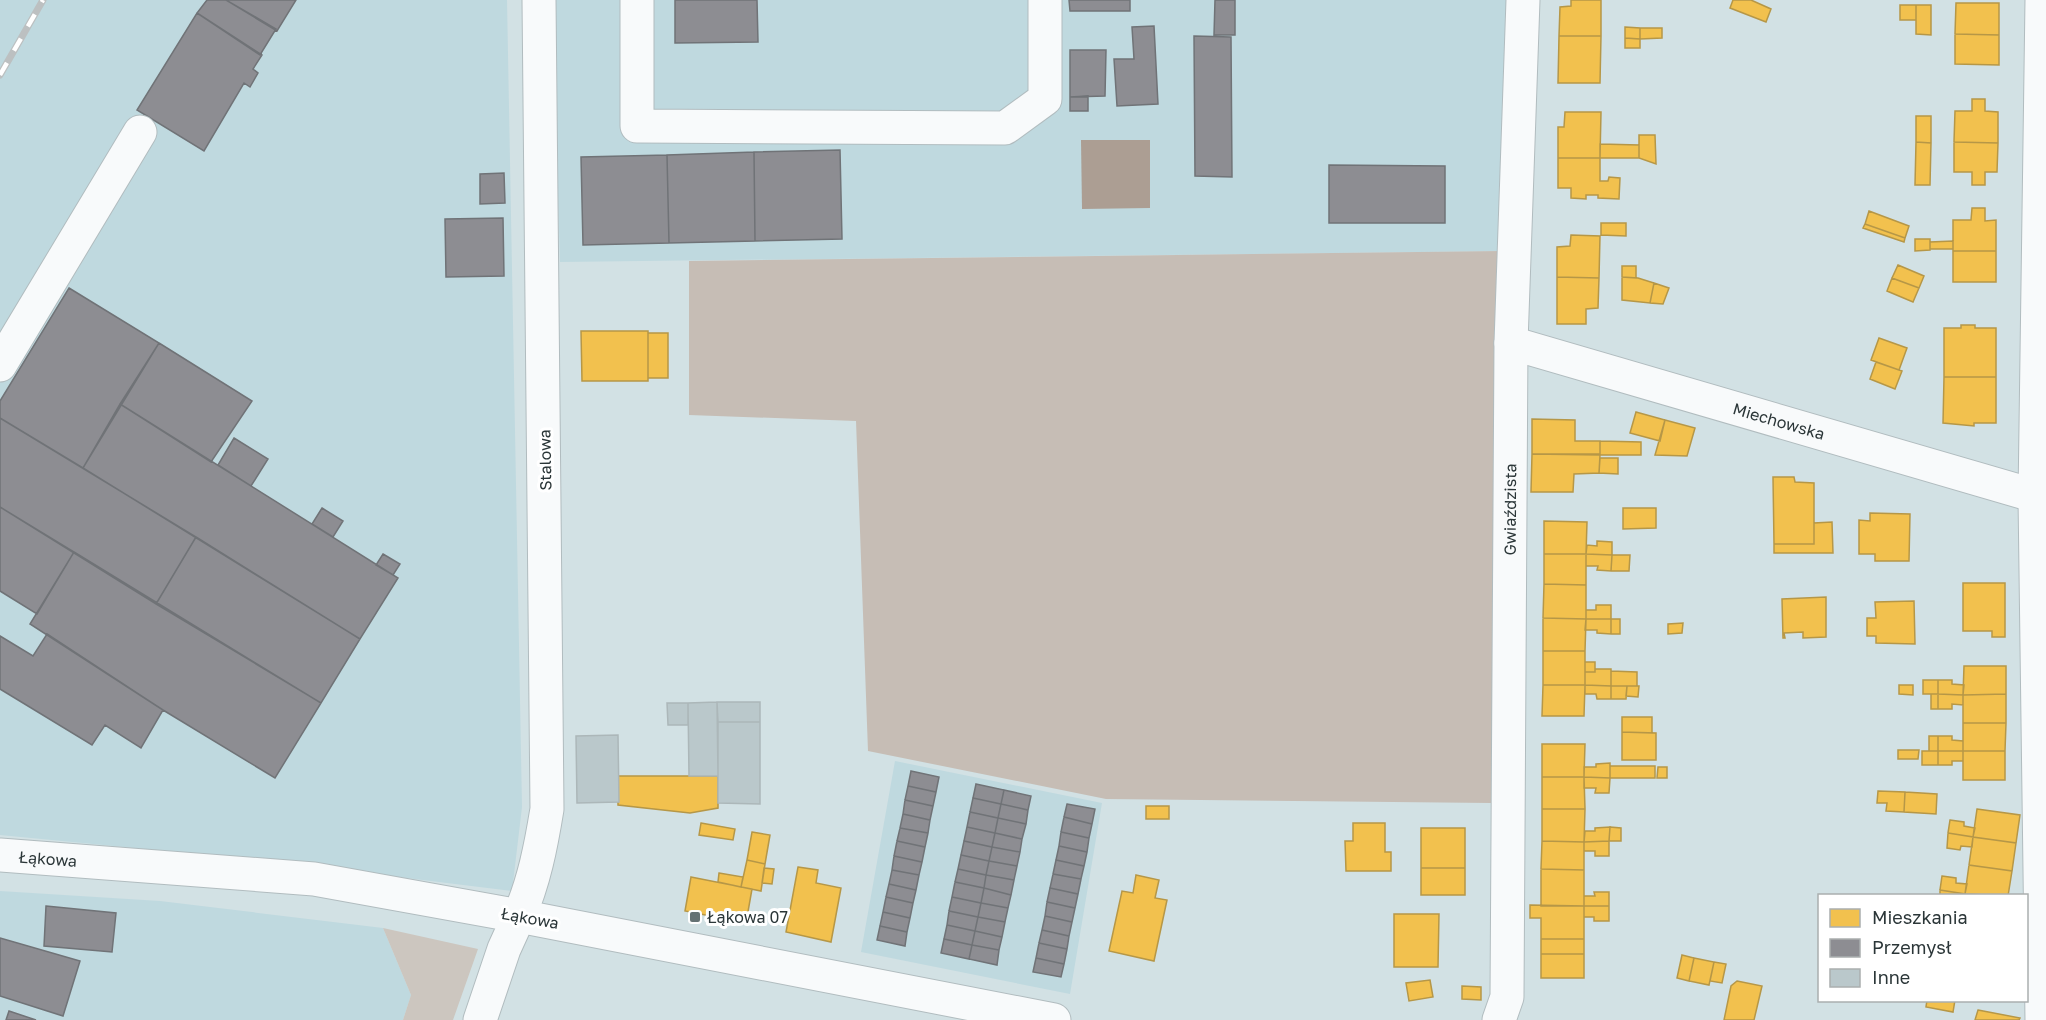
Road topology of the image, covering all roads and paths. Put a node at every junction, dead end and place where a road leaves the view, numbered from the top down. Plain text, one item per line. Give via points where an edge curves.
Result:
1 (539, 0) edge
2 (637, 0) edge
3 (1045, 0) edge
4 (1523, 0) edge
5 (2042, 0) edge
6 (140, 132) dead end
7 (1511, 343) junction
8 (0, 365) edge
9 (2041, 498) edge
10 (0, 855) edge
11 (519, 916) junction
12 (480, 1020) edge
13 (1054, 1020) edge
14 (1499, 1020) edge
15 (2042, 1020) edge

1 - 11 street, Stalowa via 547,809 535,871
2 - 3 street via 637,126 1005,128 1045,99
4 - 7 street, Gwiaździsta
5 - 9 street
6 - 8 street
7 - 9 street, Miechowska
7 - 14 street, Gwiaździsta via 1507,997
9 - 15 street
10 - 11 street, Łąkowa via 314,879
11 - 12 street, Stalowa
11 - 13 street, Łąkowa

